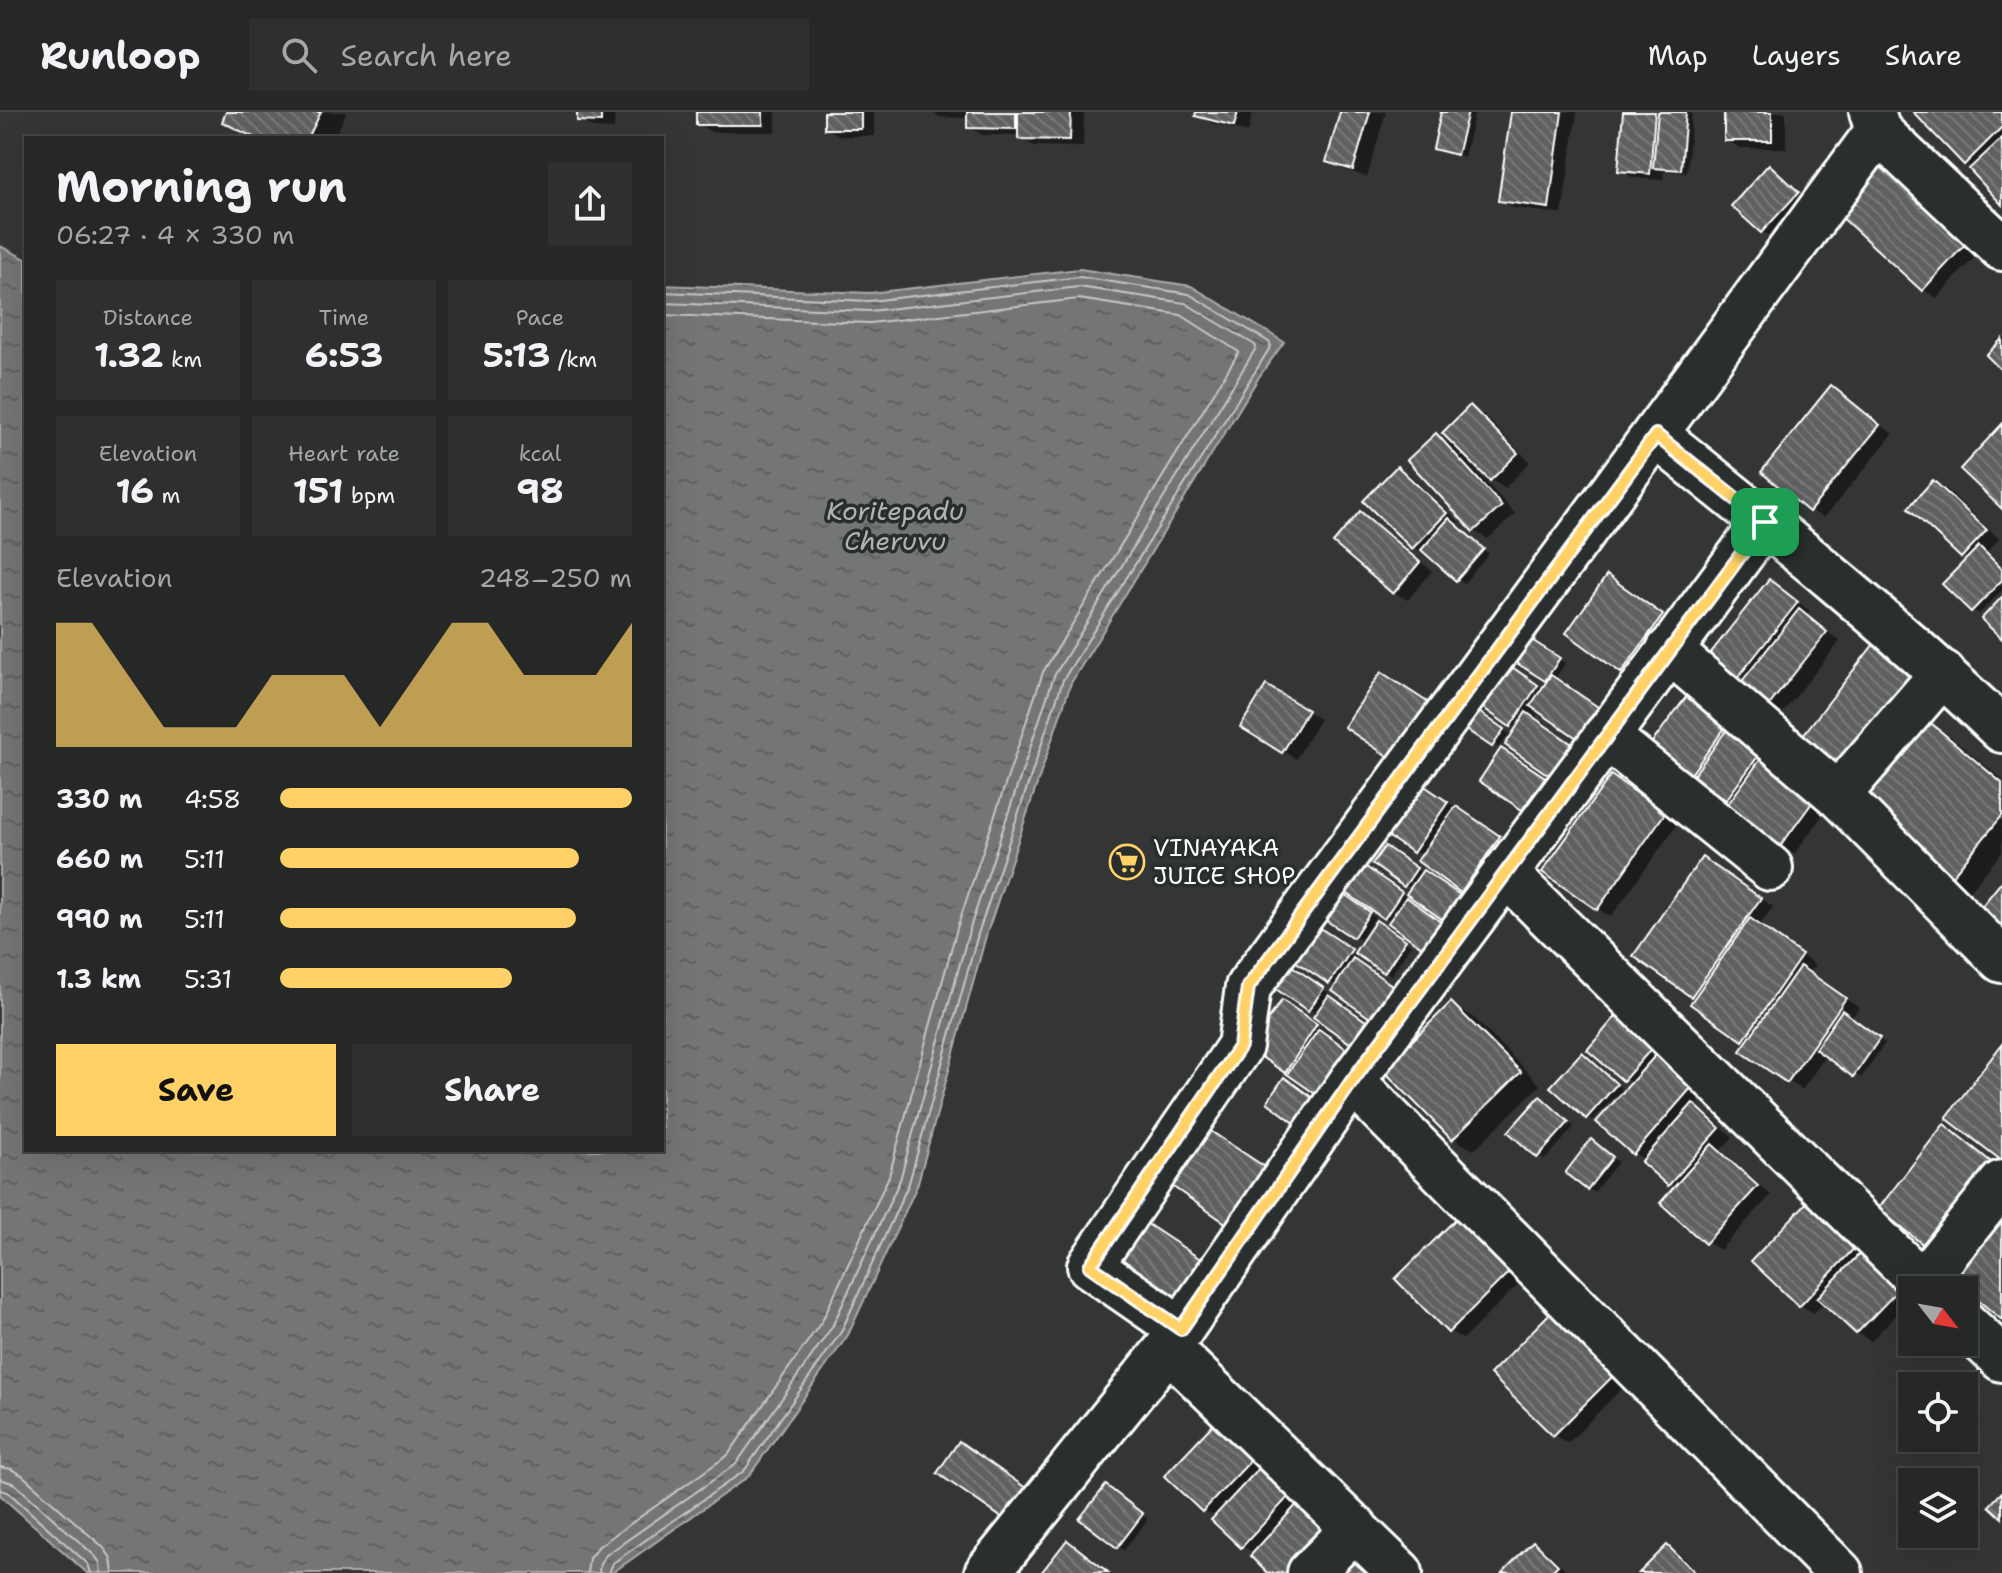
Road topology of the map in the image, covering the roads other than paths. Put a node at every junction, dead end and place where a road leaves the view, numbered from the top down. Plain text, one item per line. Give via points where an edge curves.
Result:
1 (1875, 122) edge
2 (2002, 248) edge
3 (1656, 435) junction
4 (1765, 522) junction
5 (1669, 650) junction
6 (1943, 673) junction
7 (2002, 730) edge
8 (1606, 736) junction
9 (1838, 795) junction
10 (1770, 868) dead end
11 (1505, 873) junction
12 (2002, 960) edge
13 (1352, 1081) junction
14 (2002, 1183) edge
15 (1915, 1276) edge
16 (1932, 1276) edge
17 (1978, 1336) edge
18 (1174, 1338) junction
19 (2002, 1359) edge
20 (1355, 1528) junction
21 (987, 1573) edge
22 (1310, 1573) edge
23 (1400, 1573) edge
24 (1840, 1573) edge

1 - 2 street
1 - 3 street
3 - 4 street
3 - 18 street via 1248,987 1240,1046 1090,1266
4 - 5 street
4 - 6 street
5 - 8 street
5 - 9 street
6 - 7 street
6 - 9 street
8 - 10 street
8 - 11 street
9 - 12 street
11 - 13 street
11 - 15 street
13 - 18 street
13 - 24 street
14 - 16 street
17 - 19 street
18 - 20 street
18 - 21 street
20 - 22 street
20 - 23 street

